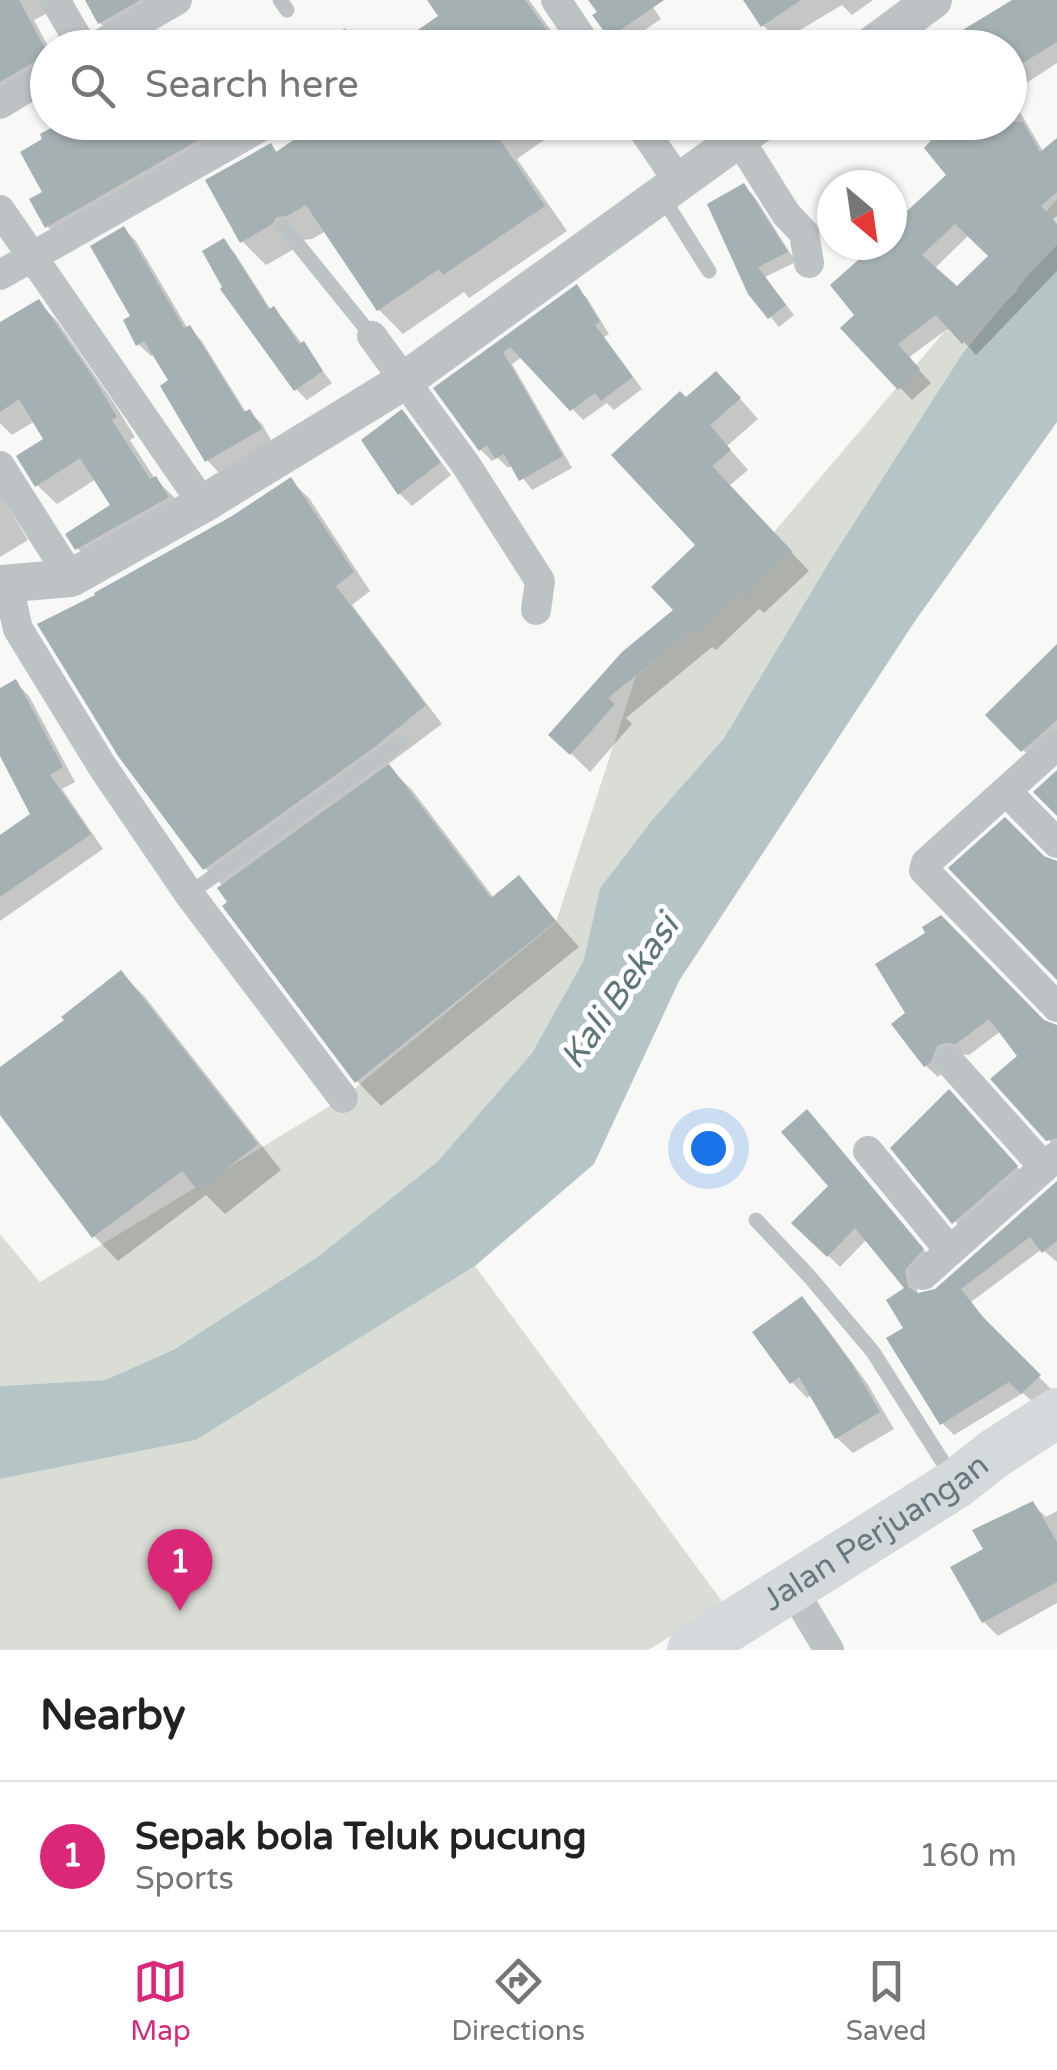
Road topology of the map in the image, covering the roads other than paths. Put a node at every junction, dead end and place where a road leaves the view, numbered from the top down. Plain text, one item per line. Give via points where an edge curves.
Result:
1 (55, 0) edge
2 (177, 0) edge
3 (556, 0) edge
4 (933, 0) edge
5 (72, 30) edge
6 (125, 30) edge
7 (576, 30) edge
8 (892, 30) edge
9 (30, 86) edge
10 (0, 104) edge
11 (237, 140) edge
12 (647, 140) edge
13 (738, 140) edge
14 (755, 140) edge
15 (670, 189) junction
16 (0, 210) edge
17 (282, 226) dead end
18 (32, 256) junction
19 (809, 263) dead end
20 (710, 272) dead end
21 (0, 275) edge
22 (372, 336) joint
23 (404, 380) junction
24 (0, 466) edge
25 (204, 504) junction
26 (72, 578) junction
27 (4, 585) edge
28 (536, 610) dead end
29 (400, 742) dead end
30 (1057, 745) edge
31 (1006, 791) junction
32 (1057, 843) edge
33 (189, 894) junction
34 (1057, 1007) edge
35 (950, 1061) dead end
36 (343, 1098) dead end
37 (868, 1151) dead end
38 (1050, 1162) edge
39 (756, 1220) dead end
40 (950, 1251) junction
41 (923, 1275) dead end
42 (1057, 1412) edge
43 (957, 1483) junction
44 (791, 1587) junction
45 (692, 1650) edge
46 (829, 1650) edge

1 - 5 street
2 - 6 street
3 - 7 street
4 - 8 street
9 - 10 street
11 - 18 street
12 - 15 street
13 - 15 street
14 - 19 street via 786,214 804,233
15 - 20 lane
15 - 23 street
16 - 18 street
17 - 22 lane
18 - 21 street
18 - 25 street
22 - 23 street
23 - 25 street
23 - 28 street via 540,581
24 - 26 street
25 - 26 street
26 - 27 street
27 - 33 street via 36,662
29 - 33 lane
30 - 31 street
31 - 32 street
31 - 34 street via 924,870
33 - 36 street
35 - 38 street
37 - 40 street
38 - 40 street
39 - 43 lane via 873,1352
40 - 41 street
42 - 43 main road, Jalan Perjuangan
43 - 44 main road, Jalan Perjuangan
44 - 45 main road, Jalan Perjuangan
44 - 46 street

